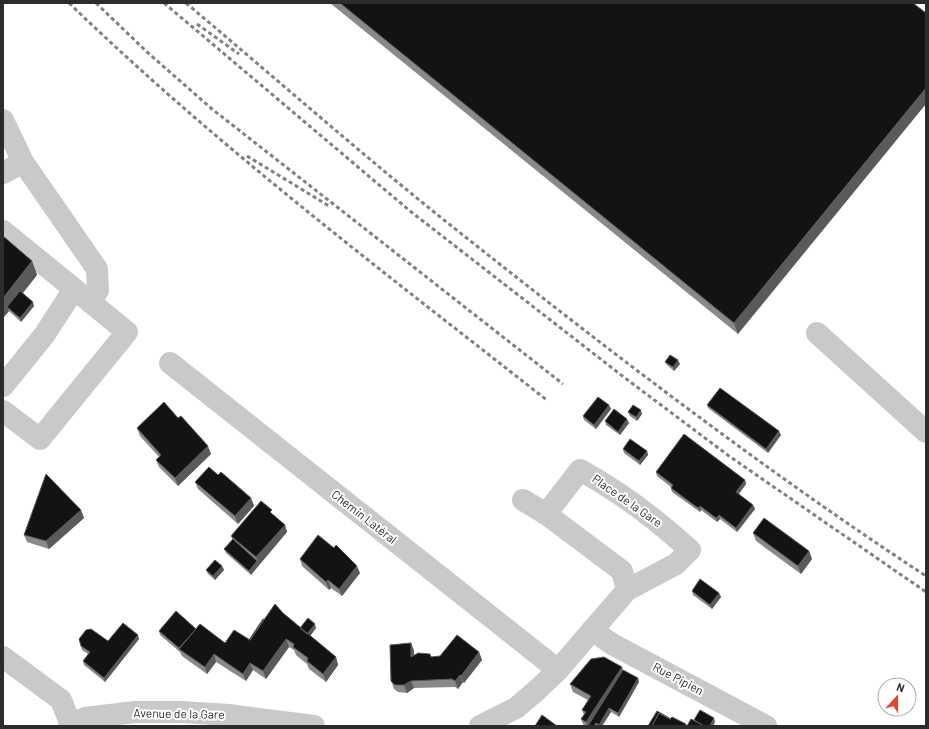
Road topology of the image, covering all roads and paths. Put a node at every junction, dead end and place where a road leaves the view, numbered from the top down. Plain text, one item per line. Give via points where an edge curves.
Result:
1 (3, 120) edge
2 (23, 162) junction
3 (3, 172) edge
4 (3, 231) edge
5 (74, 289) junction
6 (91, 302) junction
7 (817, 333) dead end
8 (170, 363) dead end
9 (3, 386) edge
10 (3, 410) edge
11 (926, 432) edge
12 (523, 500) dead end
13 (546, 514) junction
14 (627, 590) junction
15 (592, 630) junction
16 (3, 657) edge
17 (558, 670) junction
18 (70, 725) edge
19 (314, 726) edge
20 (480, 726) edge
21 (766, 726) edge

1 - 2 street
2 - 3 street
2 - 6 street via 97,269 98,290
4 - 5 street
5 - 6 street
5 - 9 street via 45,334
6 - 10 street via 127,332 40,439
7 - 11 street
8 - 17 street, Chemin Latéral
12 - 13 street
13 - 14 street via 622,571
13 - 14 street, Place de la Gare via 580,470 610,486 690,550 676,564
14 - 15 street, Place de la Gare
15 - 17 street, Place de la Gare
15 - 21 street, Rue Pipien via 612,644
16 - 18 street via 61,700
17 - 20 street, Place de la Gare via 516,708
18 - 19 street, Avenue de la Gare via 85,718 100,716 135,712 182,712

